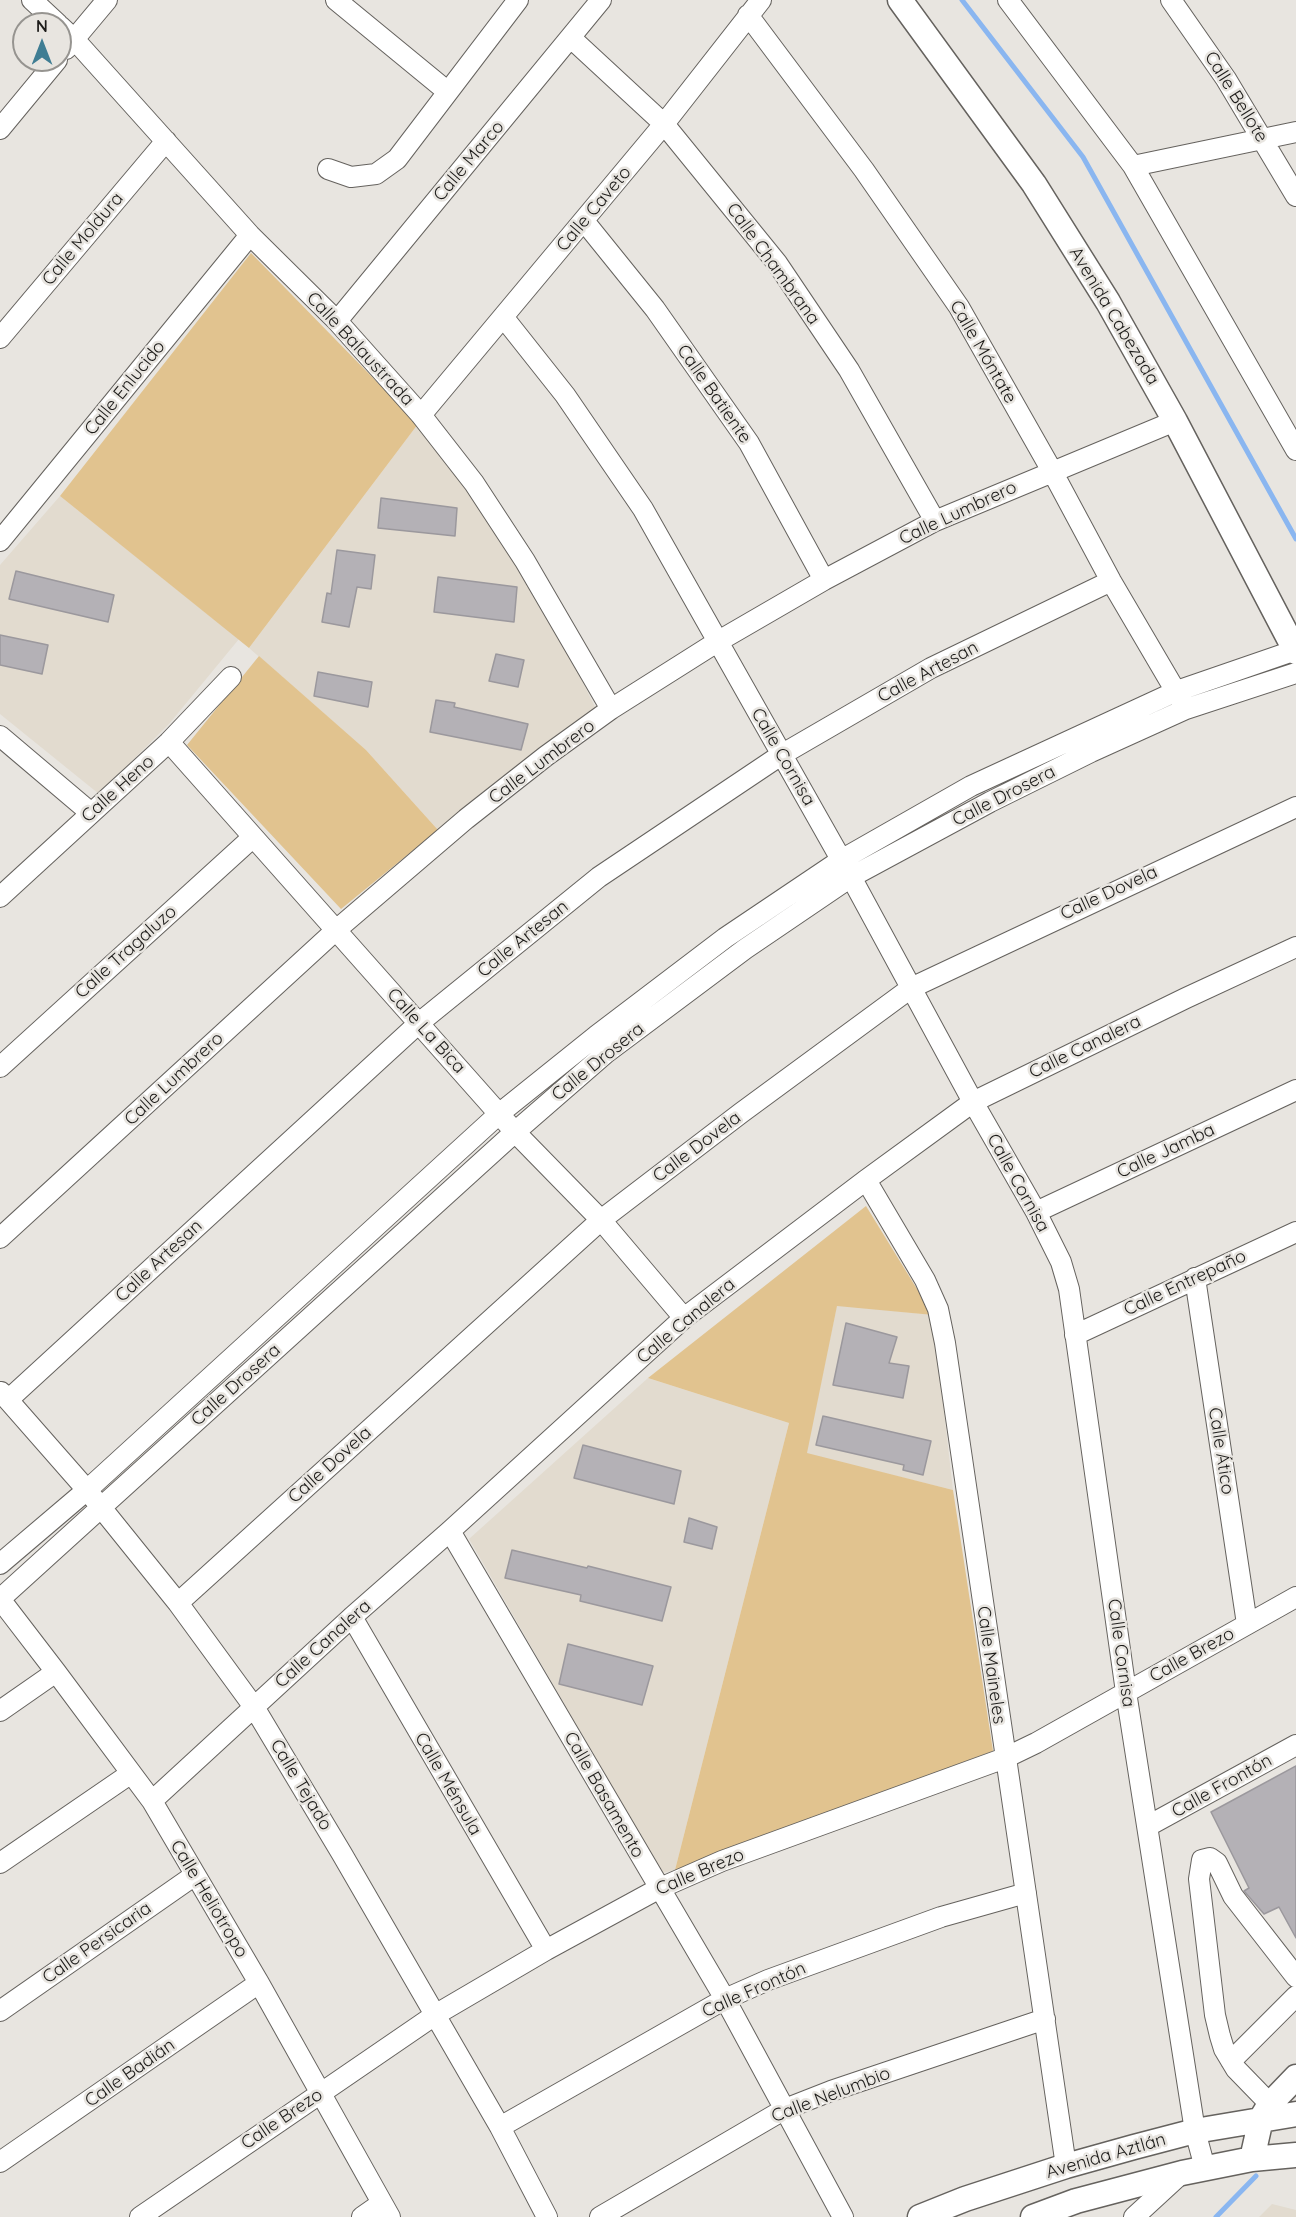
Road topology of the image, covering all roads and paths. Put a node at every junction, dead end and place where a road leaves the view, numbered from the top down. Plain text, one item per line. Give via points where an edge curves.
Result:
1 (32, 0) edge
2 (107, 0) edge
3 (336, 0) edge
4 (518, 0) edge
5 (601, 0) edge
6 (761, 0) edge
7 (900, 0) edge
8 (1008, 0) edge
9 (1171, 0) edge
10 (45, 12) edge
11 (748, 15) junction
12 (72, 24) edge
13 (571, 38) junction
14 (72, 39) edge
15 (47, 72) edge
16 (448, 92) junction
17 (664, 123) junction
18 (0, 129) edge
19 (1296, 132) edge
20 (1262, 138) junction
21 (166, 141) junction
22 (1132, 166) junction
23 (328, 169) dead end
24 (1296, 196) edge
25 (584, 221) junction
26 (250, 235) junction
27 (504, 318) junction
28 (337, 321) junction
29 (0, 338) edge
30 (421, 415) junction
31 (1175, 421) junction
32 (1296, 450) edge
33 (1052, 471) junction
34 (935, 521) junction
35 (0, 541) edge
36 (824, 580) junction
37 (1111, 581) junction
38 (717, 642) junction
39 (1296, 656) edge
40 (231, 677) dead end
41 (1181, 700) junction
42 (611, 709) junction
43 (0, 736) edge
44 (169, 742) junction
45 (781, 755) junction
46 (1296, 807) edge
47 (91, 813) junction
48 (252, 838) junction
49 (841, 860) junction
50 (851, 877) junction
51 (0, 896) edge
52 (335, 930) junction
53 (1296, 947) edge
54 (910, 988) junction
55 (419, 1023) junction
56 (0, 1066) edge
57 (1296, 1090) edge
58 (973, 1102) junction
59 (501, 1113) junction
60 (515, 1132) junction
61 (866, 1180) junction
62 (1036, 1212) junction
63 (601, 1220) junction
64 (1296, 1232) edge
65 (0, 1238) edge
66 (1195, 1278) junction
67 (684, 1318) junction
68 (1075, 1335) junction
69 (4, 1395) edge
70 (87, 1490) junction
71 (100, 1508) junction
72 (450, 1531) junction
73 (0, 1564) edge
74 (1296, 1597) edge
75 (0, 1599) edge
76 (178, 1603) junction
77 (352, 1617) junction
78 (1248, 1624) junction
79 (56, 1672) junction
80 (1126, 1692) junction
81 (254, 1707) junction
82 (0, 1711) edge
83 (1296, 1745) edge
84 (1005, 1758) junction
85 (130, 1774) junction
86 (152, 1801) junction
87 (1148, 1826) junction
88 (0, 1863) edge
89 (195, 1875) junction
90 (658, 1889) junction
91 (1026, 1893) junction
92 (546, 1950) junction
93 (1296, 1977) edge
94 (259, 1983) junction
95 (1296, 1996) edge
96 (725, 2000) junction
97 (0, 2011) edge
98 (435, 2015) junction
99 (1044, 2019) junction
100 (1231, 2061) junction
101 (1296, 2077) edge
102 (321, 2093) junction
103 (785, 2109) junction
104 (1265, 2111) junction
105 (1296, 2114) edge
106 (500, 2127) junction
107 (1195, 2131) junction
108 (1296, 2155) edge
109 (1261, 2158) junction
110 (0, 2162) edge
111 (1066, 2166) junction
112 (1193, 2170) junction
113 (386, 2210) edge
114 (140, 2217) edge
115 (362, 2217) edge
116 (548, 2217) edge
117 (600, 2217) edge
118 (843, 2217) edge
119 (920, 2217) edge
120 (1034, 2217) edge
121 (1134, 2217) edge

1 - 10 street, Calle Balaustrada
2 - 12 street
3 - 16 street
4 - 16 street
5 - 13 street, Calle Marco
6 - 11 street, Calle Caveto
7 - 31 main road, Avenida Cabezada via 1034,184 1108,302
8 - 22 street
9 - 20 street, Calle Bellote
11 - 17 street, Calle Caveto
11 - 33 street, Calle Móntate via 864,170 959,308
13 - 17 street, Calle Chambrana
13 - 28 street, Calle Marco
14 - 21 street, Calle Balaustrada
15 - 18 street
16 - 23 street via 397,159 376,174 351,177
17 - 25 street, Calle Caveto
17 - 34 street, Calle Chambrana via 777,263 849,370
19 - 20 street
20 - 22 street
20 - 24 street, Calle Bellote
21 - 26 street, Calle Balaustrada
21 - 29 street, Calle Moldura
22 - 32 street
25 - 27 street, Calle Caveto
25 - 36 street, Calle Batiente via 655,309 749,442
26 - 28 street, Calle Balaustrada
26 - 35 street, Calle Enlucido
27 - 30 street, Calle Caveto
27 - 38 street, Calle Cornisa via 565,395 643,508
28 - 30 street, Calle Balaustrada
30 - 42 street, Calle Balaustrada via 474,483 525,561
31 - 33 street, Calle Lumbrero
31 - 39 main road, Avenida Cabezada
33 - 34 street, Calle Lumbrero
33 - 37 street, Calle Móntate
34 - 36 street, Calle Lumbrero
36 - 38 street, Calle Lumbrero
37 - 41 street, Calle Móntate
37 - 45 street, Calle Artesan via 931,668
38 - 42 street, Calle Lumbrero
38 - 45 street, Calle Cornisa
39 - 41 street, Calle Drosera
40 - 44 street, Calle Heno
41 - 49 street, Calle Drosera via 971,786
41 - 50 street, Calle Drosera via 1091,752
42 - 52 street, Calle Lumbrero via 466,819
43 - 47 street
44 - 47 street, Calle Heno
44 - 48 street, Calle La Bica
45 - 49 street, Calle Cornisa
45 - 55 street, Calle Artesan via 599,877
46 - 54 street, Calle Dovela
47 - 51 street, Calle Heno
48 - 52 street, Calle La Bica
48 - 56 street, Calle Tragaluzo
49 - 50 street, Calle Cornisa
49 - 59 street, Calle Drosera via 725,938
50 - 54 street, Calle Cornisa
50 - 60 street, Calle Drosera via 745,948 615,1046
52 - 55 street, Calle La Bica
52 - 65 street, Calle Lumbrero
53 - 58 street, Calle Canalera
54 - 58 street, Calle Cornisa
54 - 63 street, Calle Dovela
55 - 59 street, Calle La Bica
55 - 69 street, Calle Artesan
57 - 62 street, Calle Jamba
58 - 61 street, Calle Canalera
58 - 62 street, Calle Cornisa
59 - 60 street, Calle La Bica
59 - 70 street, Calle Drosera
60 - 63 street, Calle La Bica
60 - 71 street, Calle Drosera
61 - 67 street, Calle Canalera
61 - 84 street, Calle Maineles via 938,1309
62 - 68 street, Calle Cornisa via 1061,1262
63 - 67 street, Calle La Bica
63 - 76 street, Calle Dovela
64 - 66 street, Calle Entrepaño
66 - 68 street, Calle Entrepaño
66 - 78 street, Calle Ático
67 - 72 street, Calle Canalera
68 - 80 street, Calle Cornisa
69 - 70 street, Calle Tejado
70 - 71 street, Calle Tejado
70 - 73 street, Calle Drosera
71 - 75 street, Calle Drosera
71 - 76 street, Calle Tejado
72 - 77 street, Calle Canalera
72 - 90 street, Calle Basamento
74 - 78 street, Calle Brezo
75 - 79 street, Calle Heliotropo
76 - 81 street, Calle Tejado
77 - 81 street, Calle Canalera
77 - 92 street, Calle Ménsula
78 - 80 street, Calle Brezo
79 - 82 street
79 - 85 street, Calle Heliotropo
80 - 84 street, Calle Brezo
80 - 87 street, Calle Cornisa
81 - 86 street, Calle Canalera
81 - 98 street, Calle Tejado
83 - 87 street, Calle Frontón
84 - 90 street, Calle Brezo via 723,1861
84 - 91 street, Calle Maineles
85 - 86 street, Calle Heliotropo
85 - 88 street
86 - 89 street, Calle Heliotropo
87 - 107 street, Calle Cornisa
89 - 94 street, Calle Heliotropo
89 - 97 street, Calle Persicaria
90 - 92 street, Calle Brezo
90 - 96 street, Calle Basamento
91 - 96 street, Calle Frontón via 941,1917 768,1980
91 - 99 street, Calle Maineles
92 - 98 street, Calle Brezo
93 - 100 street via 1233,1896 1216,1863 1210,1858 1202,1860 1199,1879 1215,2015
94 - 102 street, Calle Heliotropo
94 - 110 street, Calle Badián
95 - 100 street
96 - 103 street, Calle Basamento
96 - 106 street, Calle Frontón
98 - 102 street, Calle Brezo
98 - 106 street, Calle Tejado
99 - 103 street, Calle Nelumbio
99 - 111 street, Calle Maineles
100 - 104 street
101 - 104 main road
102 - 113 street, Calle Heliotropo
102 - 114 street, Calle Brezo
103 - 117 street, Calle Nelumbio
103 - 118 street, Calle Basamento
104 - 105 main road, Avenida Aztlán
104 - 107 main road, Avenida Aztlán
104 - 109 main road
106 - 116 street, Calle Tejado
107 - 111 main road, Avenida Aztlán
107 - 112 street, Calle Cornisa
108 - 109 main road, Avenida Aztlán
109 - 112 main road, Avenida Aztlán
111 - 119 main road, Avenida Aztlán
112 - 120 main road, Avenida Aztlán via 1076,2201
112 - 121 street
113 - 115 street

